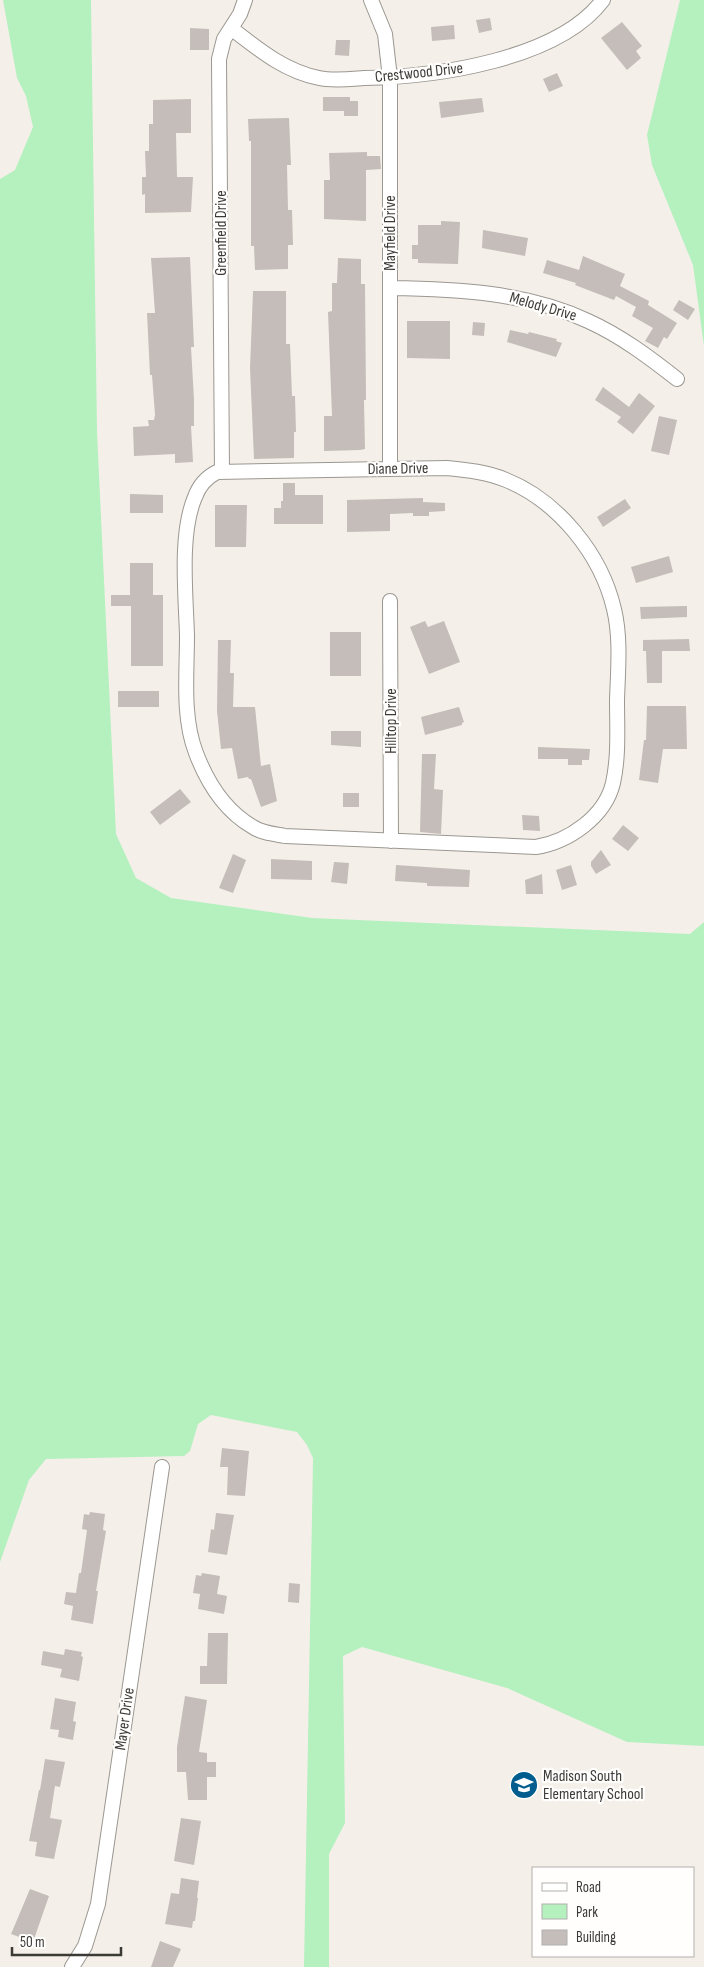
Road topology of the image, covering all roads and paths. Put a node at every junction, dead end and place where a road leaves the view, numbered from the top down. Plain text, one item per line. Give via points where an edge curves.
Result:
1 (244, 0) edge
2 (372, 0) edge
3 (602, 0) edge
4 (231, 28) junction
5 (390, 78) junction
6 (390, 288) junction
7 (677, 379) dead end
8 (390, 469) junction
9 (222, 472) junction
10 (390, 601) dead end
11 (391, 841) junction
12 (162, 1467) dead end
13 (72, 1967) edge

1 - 4 street, Greenfield Drive
2 - 5 street, Mayfield Drive via 385,34
3 - 5 street, Crestwood Drive via 564,32 515,54 453,71
4 - 5 street, Crestwood Drive via 274,61 295,71 320,78
4 - 9 street, Greenfield Drive via 224,39 219,59
5 - 6 street, Mayfield Drive
6 - 7 street, Melody Drive via 479,292 566,312 626,341
6 - 8 street, Mayfield Drive
8 - 9 street, Diane Drive
8 - 11 street, Diane Drive via 468,471 506,480 536,496 568,525 592,556 609,592 618,634 615,770 606,798 588,822 563,839 536,847
9 - 11 street, Diane Drive via 211,475 195,496 186,539 189,719 201,766 216,793 254,828 285,836
10 - 11 street, Hilltop Drive
12 - 13 street, Mayer Drive via 98,1904 85,1946

